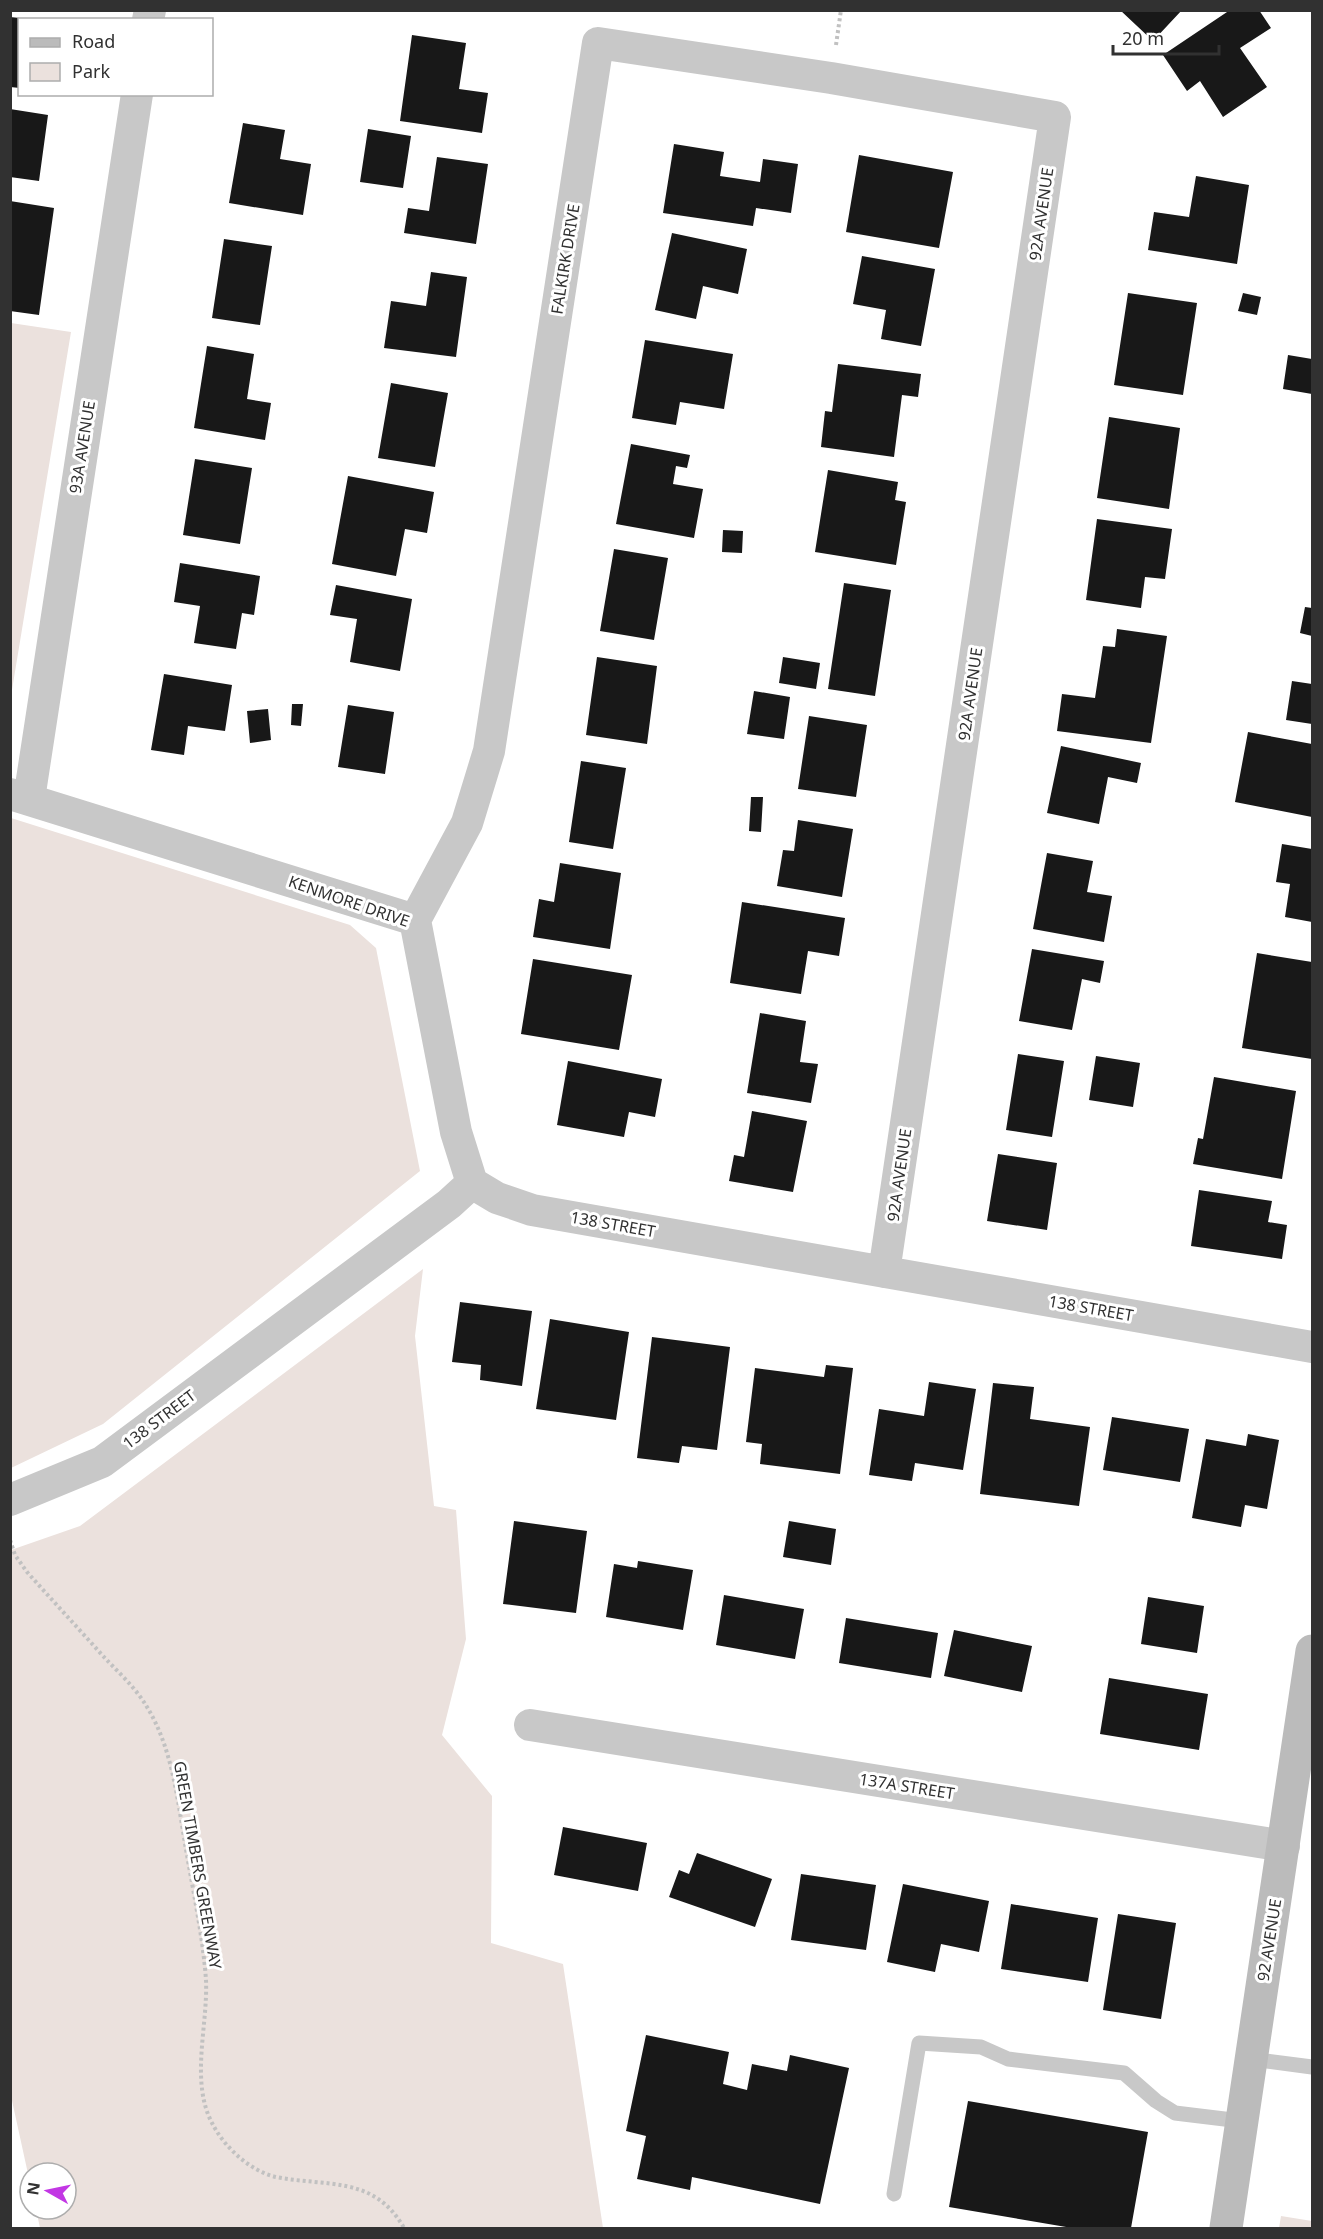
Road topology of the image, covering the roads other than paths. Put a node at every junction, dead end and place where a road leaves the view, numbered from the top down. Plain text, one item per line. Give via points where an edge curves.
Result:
1 (137, 96) edge
2 (1055, 117) joint
3 (20, 796) edge
4 (415, 920) junction
5 (472, 1183) junction
6 (884, 1272) junction
7 (1312, 1347) edge
8 (10, 1500) edge
9 (1312, 1651) edge
10 (530, 1725) dead end
11 (1284, 1846) junction
12 (1251, 2059) junction
13 (1312, 2067) edge
14 (1241, 2121) junction
15 (894, 2194) dead end
16 (1226, 2229) edge

1 - 3 street, 93A AVENUE
2 - 4 street, FALKIRK DRIVE via 598,43 489,751 467,823
2 - 6 street, 92A AVENUE
3 - 4 street, KENMORE DRIVE
4 - 5 street, KENMORE DRIVE via 456,1132
5 - 6 street, 138 STREET via 497,1198 532,1210
5 - 8 street, 138 STREET via 102,1462
6 - 7 street, 138 STREET
9 - 11 main road, 92 AVENUE
10 - 11 street, 137A STREET
11 - 12 main road, 92 AVENUE
12 - 13 lane
12 - 14 main road, 92 AVENUE
14 - 15 lane via 1175,2113 1124,2073 1008,2059 981,2047 919,2043
14 - 16 main road, 92 AVENUE

